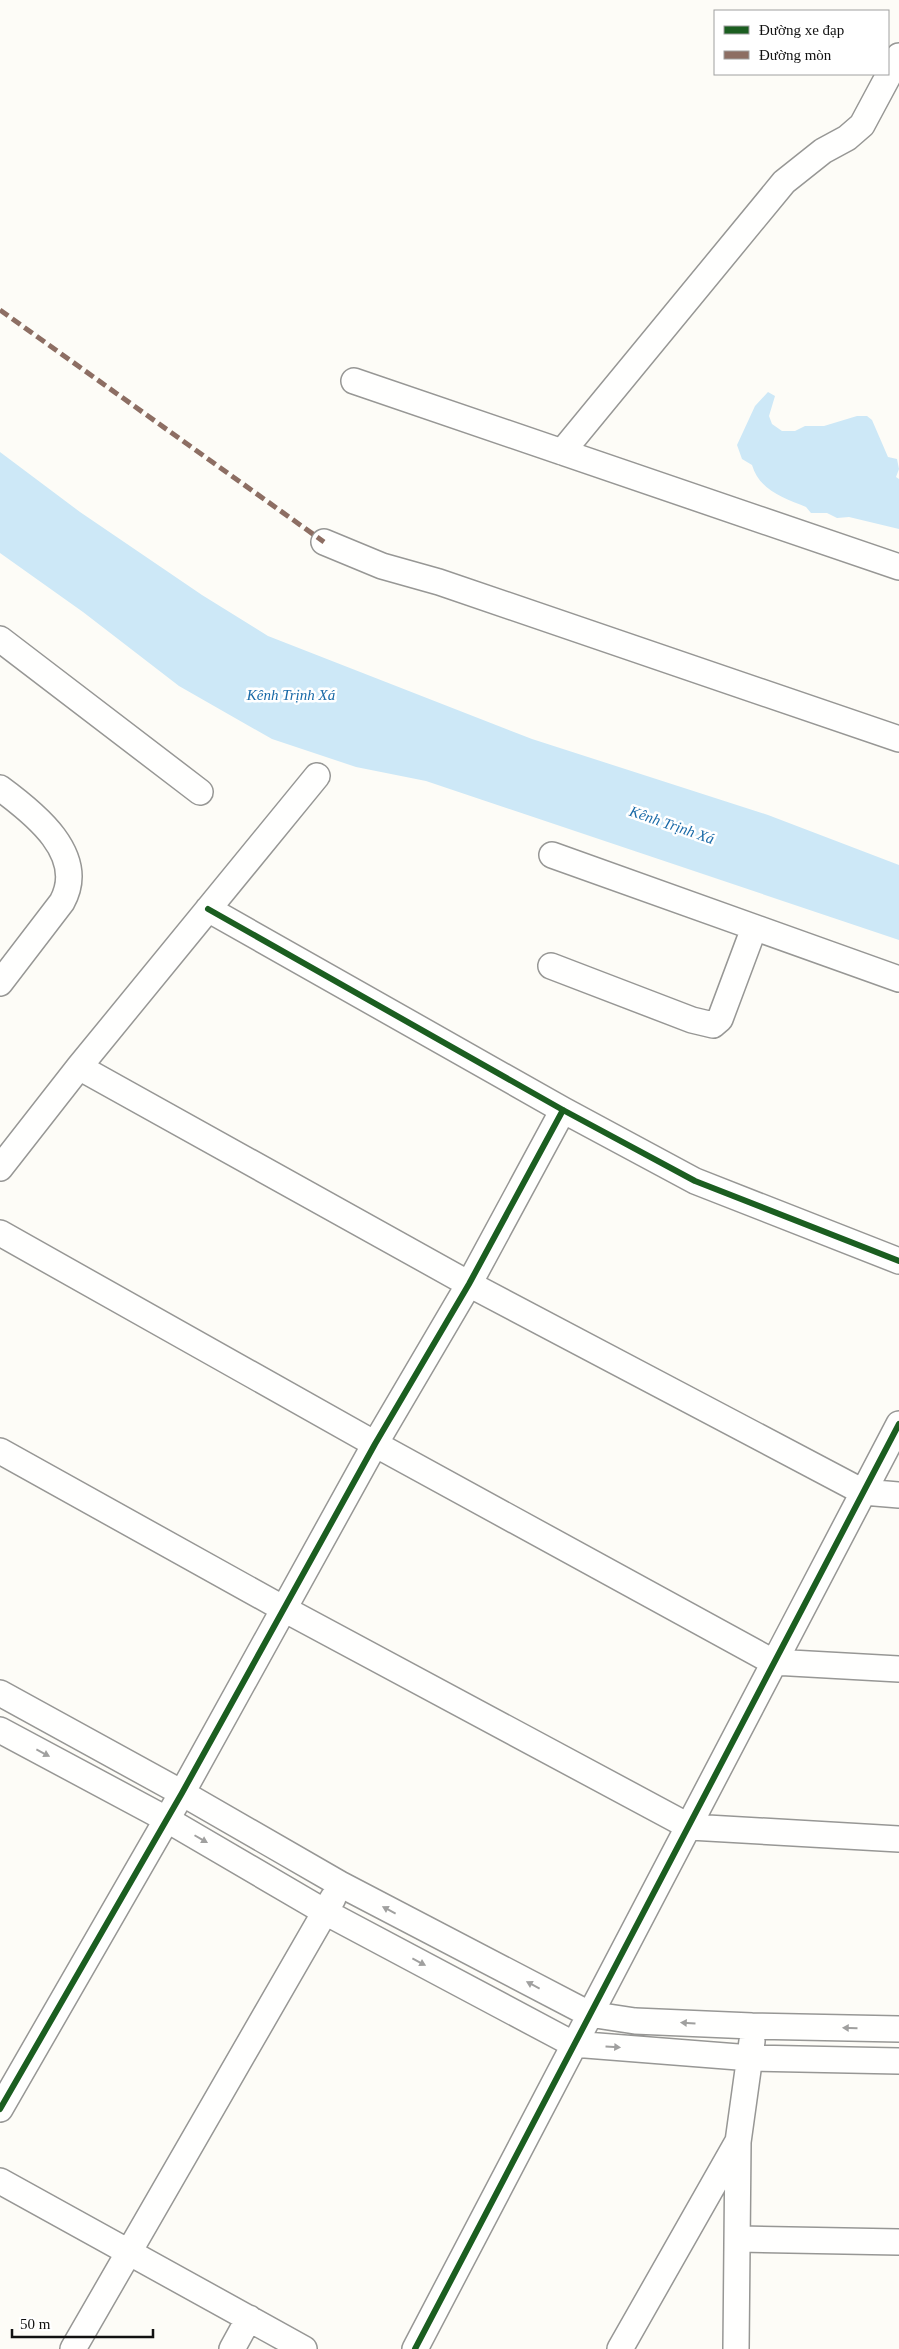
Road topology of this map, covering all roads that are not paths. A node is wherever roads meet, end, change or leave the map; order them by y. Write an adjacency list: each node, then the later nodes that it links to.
1 (899, 56): 3 (street)
2 (889, 75): 5 (street)
3 (889, 75)
4 (354, 380): 5 (street)
5 (562, 452): 7 (street)
6 (324, 542): 9 (street)
7 (899, 567)
8 (0, 639): 12 (street)
9 (899, 739)
10 (316, 776): 14 (street)
11 (0, 788): 18 (street)
12 (200, 792)
13 (552, 855): 15 (street)
14 (208, 909): 19 (street); 20 (street)
15 (754, 928): 16 (street); 17 (street)
16 (551, 966)
17 (899, 980)
18 (0, 983)
19 (79, 1067): 21 (street); 24 (street)
20 (564, 1110): 23 (street); 24 (street)
21 (0, 1168)
22 (0, 1234): 26 (street)
23 (899, 1261)
24 (469, 1284): 26 (street); 28 (street)
25 (899, 1424): 28 (street)
26 (375, 1444): 30 (street); 31 (street)
27 (0, 1451): 30 (street)
28 (863, 1492): 29 (street); 31 (street)
29 (899, 1494)
30 (284, 1609): 35 (street); 37 (street)
31 (773, 1662): 32 (street); 37 (street)
32 (899, 1669)
33 (9, 1698): 34 (street); 35 (street)
34 (1, 1732): 36 (street, one-way to 36)
35 (182, 1793): 36 (street); 39 (street)
36 (166, 1819): 40 (street, one-way to 40); 47 (street)
37 (690, 1828): 38 (street); 41 (street)
38 (899, 1839)
39 (340, 1884): 40 (street); 41 (street, one-way to 39)
40 (325, 1912): 44 (street, one-way to 44); 52 (street)
41 (589, 2014): 42 (street, one-way to 41); 44 (street)
42 (752, 2026): 43 (street, one-way to 42); 45 (street)
43 (899, 2029)
44 (573, 2044): 45 (street, one-way to 45); 57 (street)
45 (751, 2058): 46 (street); 48 (street)
46 (899, 2061)
47 (0, 2109)
48 (738, 2142): 50 (street); 58 (street)
49 (0, 2181): 52 (street)
50 (739, 2239): 51 (street); 59 (street)
51 (899, 2242)
52 (130, 2252): 53 (street); 54 (street)
53 (249, 2318): 55 (street); 56 (street)
54 (74, 2349)
55 (232, 2349)
56 (304, 2349)
57 (415, 2349)
58 (620, 2349)
59 (736, 2349)

